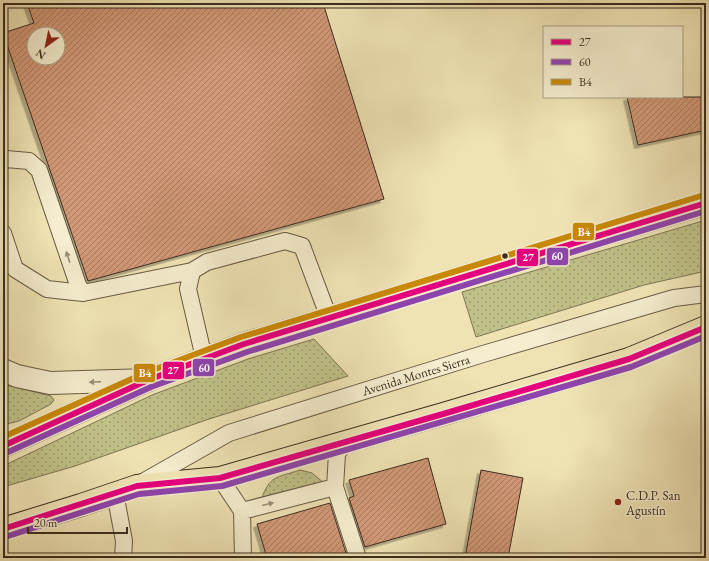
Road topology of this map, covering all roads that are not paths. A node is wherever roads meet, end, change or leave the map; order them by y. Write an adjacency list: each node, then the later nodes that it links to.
1 (3, 161): 5 (lane, one-way to 1)
2 (706, 203): 7 (main road)
3 (3, 233): 5 (lane)
4 (192, 271): 5 (lane); 7 (lane); 9 (lane)
5 (83, 293)
6 (706, 294): 15 (lane, Avenida Montes Sierra)
7 (329, 318): 9 (main road)
8 (706, 327): 12 (main road, Avenida Montes Sierra)
9 (204, 358): 11 (main road)
10 (3, 370): 11 (street, one-way to 10)
11 (148, 380): 13 (main road)
12 (345, 442): 14 (main road, Avenida Montes Sierra); 16 (lane)
13 (3, 446)
14 (220, 478): 15 (main road, Avenida Montes Sierra); 18 (lane)
15 (137, 486): 17 (main road, Avenida Montes Sierra)
16 (335, 487): 18 (lane, one-way to 16); 22 (lane)
17 (115, 493): 19 (main road, Avenida Montes Sierra); 20 (lane)
18 (242, 511): 21 (lane)
19 (3, 529)
20 (124, 558)
21 (243, 558)
22 (358, 558)

